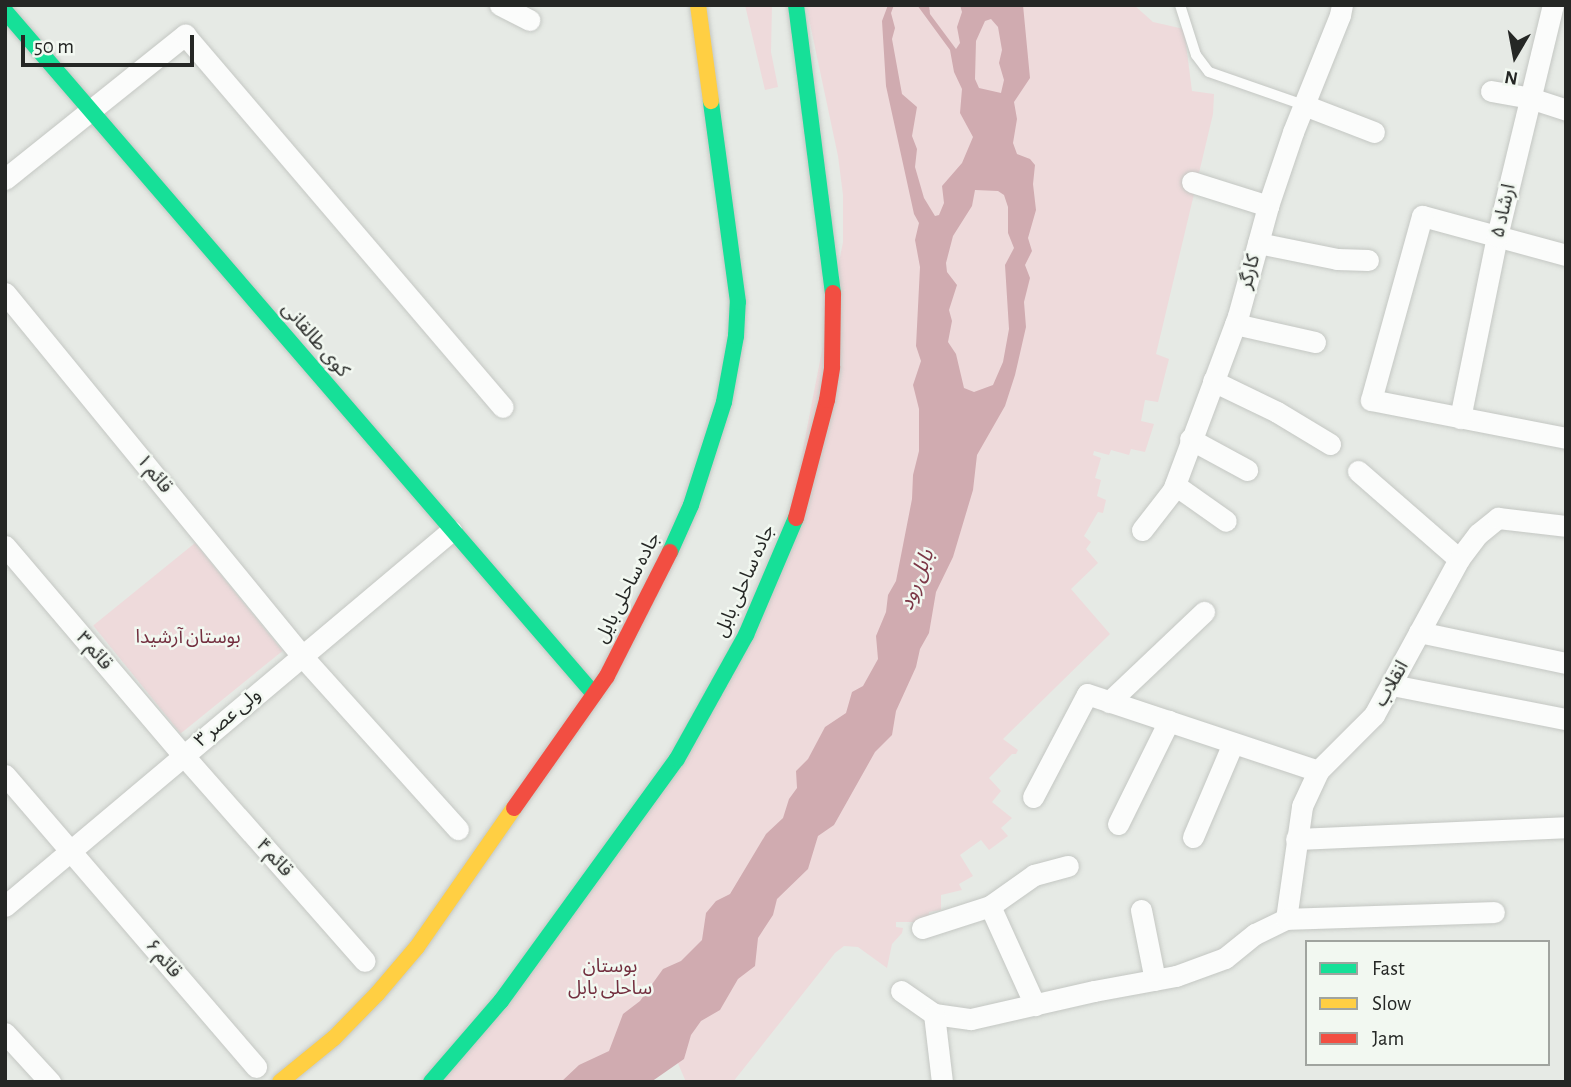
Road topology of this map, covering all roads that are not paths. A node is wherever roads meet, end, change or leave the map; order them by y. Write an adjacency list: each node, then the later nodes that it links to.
1 (500, 5): 8 (street)
2 (698, 5): 45 (main road, جاده ساحلی بایل)
3 (796, 5): 76 (main road, جاده ساحلی بابل)
4 (1180, 5): 11 (lane)
5 (1342, 5): 11 (street, کارگر)
6 (1553, 5): 10 (street, ارشاد ۵)
7 (5, 11): 12 (main road, کوی طالقانی)
8 (529, 20)
9 (1490, 91): 10 (street)
10 (1531, 98): 13 (street); 18 (street, ارشاد ۵)
11 (1304, 106): 14 (street); 17 (street, کارگر)
12 (90, 110): 15 (street); 26 (street); 37 (main road, کوی طالقانی)
13 (1566, 110)
14 (1374, 132)
15 (5, 179)
16 (1192, 182): 17 (street)
17 (1268, 206): 19 (street, کارگر)
18 (1497, 236): 20 (street); 27 (street, ارشاد ۵); 27 (street)
19 (1258, 243): 21 (street); 23 (street, کارگر)
20 (1566, 255)
21 (1368, 260)
22 (5, 293): 42 (street, قائم ۱)
23 (1235, 324): 24 (street); 25 (street, کارگر)
24 (1315, 342)
25 (1213, 381): 29 (street, کارگر); 30 (street)
26 (503, 407)
27 (1460, 418): 28 (street)
28 (1566, 438)
29 (1190, 439): 31 (street); 33 (street, کارگر)
30 (1330, 444)
31 (1247, 470)
32 (1358, 471): 39 (street)
33 (1175, 485): 34 (street); 36 (street, کارگر)
34 (1226, 521)
35 (1566, 526): 39 (street, انقلاب)
36 (1142, 530)
37 (451, 531): 42 (street, ولی عصر ۳); 45 (main road, کوی طالقانی)
38 (5, 546): 50 (street, قائم ۳)
39 (1459, 559): 41 (street, انقلاب)
40 (1204, 612): 46 (street)
41 (1419, 632): 43 (street); 44 (street, انقلاب)
42 (302, 656): 50 (street, ولی عصر ۳); 56 (street, قائم ۱)
43 (1566, 663)
44 (1392, 685): 47 (street); 51 (street, انقلاب)
45 (594, 694): 75 (main road, جاده ساحلی بایل)
46 (1110, 702): 48 (street); 53 (street)
47 (1566, 719)
48 (1169, 721): 49 (street); 54 (street)
49 (1233, 743): 51 (street); 57 (street)
50 (184, 755): 59 (street, ولی عصر ۳); 67 (street, قائم ۴)
51 (1318, 771): 58 (street, انقلاب)
52 (5, 775): 59 (street, قائم ۶)
53 (1033, 797)
54 (1118, 824)
55 (1566, 827): 58 (street)
56 (458, 829)
57 (1193, 837)
58 (1296, 839): 65 (street, انقلاب)
59 (70, 851): 61 (street, ولی عصر ۳); 73 (street, قائم ۶)
60 (1068, 866): 62 (street)
61 (5, 906)
62 (990, 906): 66 (street); 70 (street)
63 (1141, 910): 68 (street)
64 (1494, 912): 65 (street)
65 (1286, 919): 68 (street)
66 (922, 928)
67 (365, 961)
68 (1155, 979): 70 (street)
69 (901, 991): 71 (street)
70 (1035, 1005): 71 (street)
71 (934, 1013): 77 (street)
72 (5, 1033): 74 (street)
73 (256, 1067)
74 (50, 1082)
75 (280, 1082)
76 (431, 1082)
77 (942, 1082)

